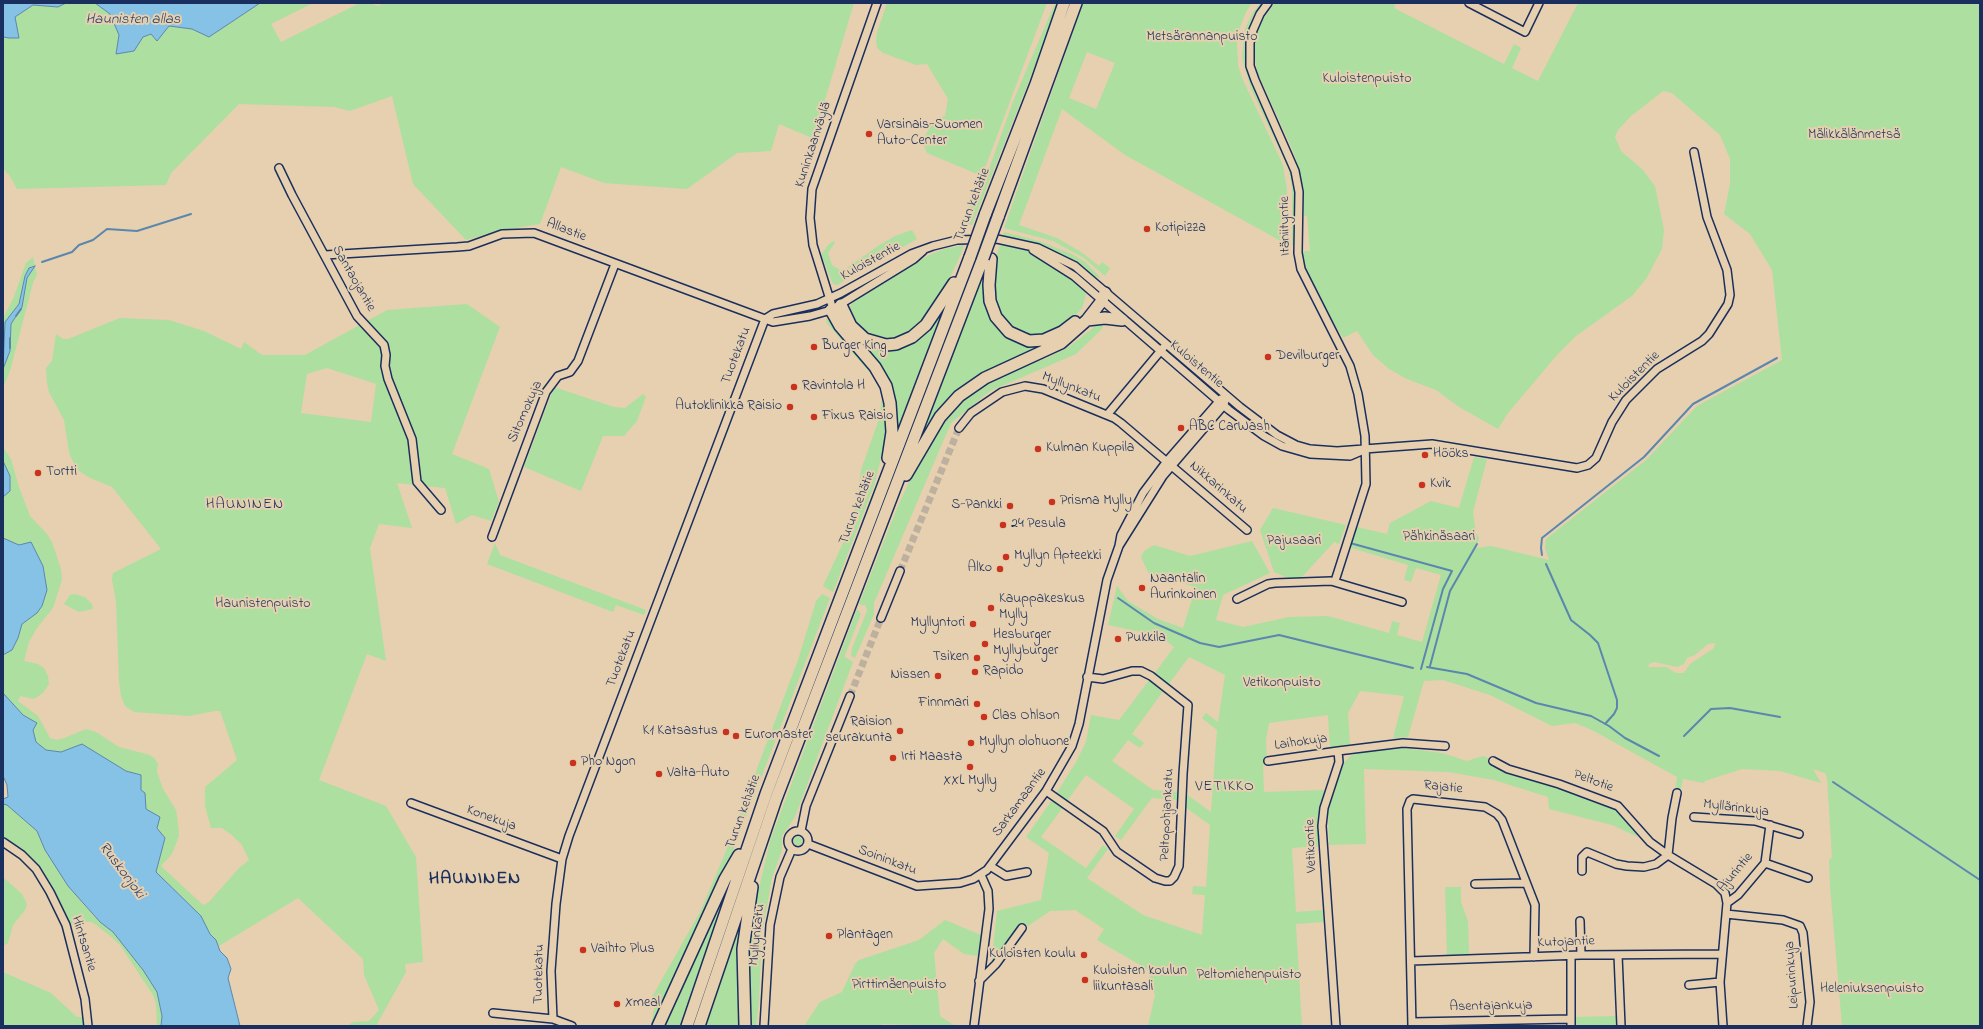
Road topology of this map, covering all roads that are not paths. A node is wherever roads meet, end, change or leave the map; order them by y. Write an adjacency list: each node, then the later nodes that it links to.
1 (877, 3): 15 (street, Kuninkaanväylä)
2 (1064, 3): 11 (highway, Turun kehätie, bridge)
3 (1076, 3): 12 (highway, Turun kehätie, bridge)
4 (1268, 3): 26 (street, Itäniityntie)
5 (1469, 3): 6 (street)
6 (1539, 3)
7 (1694, 152): 26 (street, Kuloistentie)
8 (279, 168): 10 (street, Santaojantie)
9 (924, 250): 14 (street, Kuloistentie); 15 (street, Kuloistentie); 16 (street, Kuloistentie)
10 (325, 255): 13 (street, Allastie); 30 (street, Santaojantie)
11 (970, 257): 16 (highway); 28 (highway, Turun kehätie)
12 (987, 259): 14 (highway); 29 (highway, Turun kehätie)
13 (615, 264): 17 (street, Allastie); 32 (street, Sitomokuja)
14 (1101, 297): 18 (highway); 19 (street, Kuloistentie); 20 (street, Kuloistentie)
15 (831, 298): 16 (street, Kuninkaanväylä); 17 (street)
16 (836, 307): 17 (street, Allastie); 28 (highway)
17 (765, 319): 57 (street, Tuotekatu)
18 (1086, 320): 19 (highway); 29 (highway)
19 (1122, 320): 21 (street, Kuloistentie)
20 (1166, 345): 21 (street); 22 (street, Kuloistentie)
21 (1160, 352): 23 (street, Kuloistentie); 24 (street)
22 (1226, 396): 23 (street, Sarkamaantie); 26 (street, Kuloistentie)
23 (1221, 403): 26 (street, Kuloistentie); 27 (street, Sarkamaantie)
24 (1107, 415): 25 (street, Myllynkatu); 27 (street, Myllynkatu)
25 (958, 428)
26 (1366, 449): 34 (street, Itäniityntie)
27 (1169, 463): 31 (street, Nikkarinkatu); 38 (street, Sarkamaantie)
28 (882, 486): 50 (highway, Turun kehätie)
29 (887, 508): 56 (highway, Turun kehätie)
30 (441, 510)
31 (1247, 530)
32 (492, 537)
33 (900, 571): 37 (street)
34 (1335, 581): 35 (street); 36 (street)
35 (1237, 598)
36 (1402, 602)
37 (881, 618)
38 (1087, 677): 44 (street, Sarkamaantie); 44 (street, Peltopohjankatu)
39 (850, 696): 49 (street)
40 (1445, 746): 41 (street)
41 (1338, 751): 42 (street, Laihokuja); 91 (street, Vetikontie)
42 (1268, 761)
43 (1492, 761): 55 (street, Peltotie)
44 (1046, 791): 59 (street, Sarkamaantie)
45 (1677, 793): 55 (street)
46 (411, 803): 57 (street, Konekuja)
47 (1694, 817): 48 (street, Myllärinkuja)
48 (1770, 825): 51 (street, Myllärinkuja); 58 (street, Ajurintie)
49 (801, 831): 53 (street); 54 (street)
50 (752, 832): 85 (highway); 86 (highway, Turun kehätie)
51 (1799, 834)
52 (3, 842): 83 (street, Hintsantie)
53 (808, 844): 54 (street); 62 (street, Soininkatu)
54 (792, 849): 89 (street, Myllynkatu)
55 (1668, 854): 60 (street); 66 (street, Peltotie)
56 (756, 856): 87 (highway, Turun kehätie); 88 (highway)
57 (562, 860): 80 (street, Tuotekatu)
58 (1765, 863): 63 (street); 66 (street, Ajurintie)
59 (990, 866): 61 (street); 62 (street, Sarkamaantie)
60 (1582, 871)
61 (1027, 872)
62 (981, 875): 76 (street)
63 (1808, 878)
64 (1525, 883): 65 (street); 74 (street, Rajatie); 75 (street, Rajatie)
65 (1475, 884)
66 (1727, 903): 67 (street, Ajurintie)
67 (1726, 914): 70 (street); 94 (street, Leipurinkuja)
68 (1580, 921): 73 (street)
69 (1022, 928): 76 (street)
70 (1721, 954): 71 (street, Kutojantie); 77 (street)
71 (1618, 955): 73 (street, Kutojantie); 92 (street)
72 (1571, 956): 73 (street, Kutojantie); 74 (street, Kutojantie); 81 (street)
73 (1581, 956)
74 (1534, 957): 75 (street, Kutojantie)
75 (1411, 961): 82 (street, Rajatie)
76 (979, 981): 90 (street)
77 (1720, 982): 78 (street); 93 (street)
78 (1689, 985)
79 (493, 1013): 80 (street)
80 (553, 1019): 84 (street)
81 (1571, 1022): 82 (street, Asentajankuja)
82 (1412, 1024)
83 (88, 1026)
84 (572, 1026)
85 (658, 1026)
86 (687, 1026)
87 (700, 1026)
88 (745, 1026)
89 (764, 1026)
90 (974, 1026)
91 (1336, 1026)
92 (1621, 1026)
93 (1723, 1026)
94 (1807, 1026)

